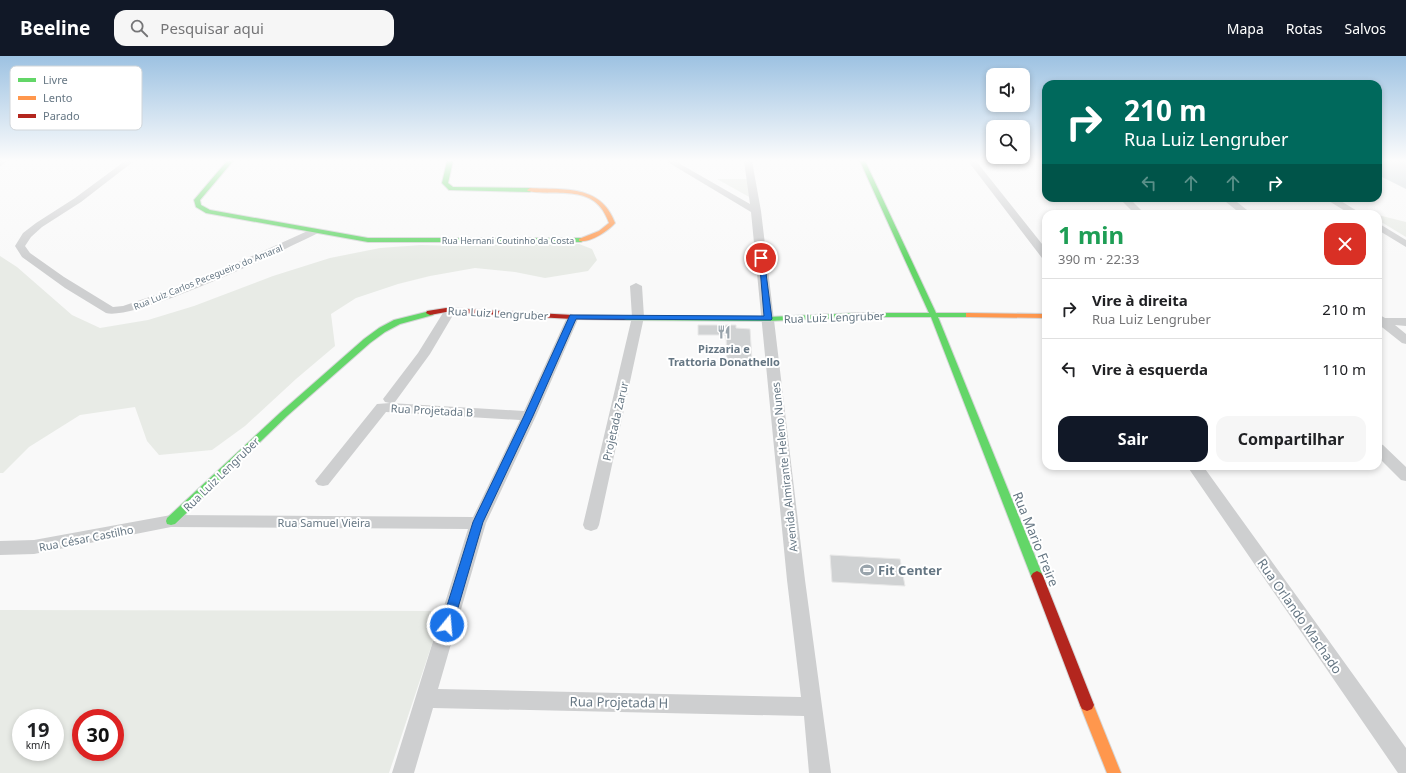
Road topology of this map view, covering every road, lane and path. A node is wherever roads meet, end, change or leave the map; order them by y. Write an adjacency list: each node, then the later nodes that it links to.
1 (85, 194): 16 (street, Rua Luiz Carlos Pecegueiro do Amaral)
2 (200, 194): 16 (street, Rua Hernani Coutinho da Costa)
3 (587, 194): 16 (street, Rua Hernani Coutinho da Costa)
4 (728, 194): 14 (street)
5 (753, 194): 14 (street, Avenida Almirante Heleno Nunes)
6 (878, 194): 21 (street, Rua Mario Freire)
7 (999, 194): 18 (street)
8 (1128, 202): 11 (street)
9 (1231, 202): 12 (street)
10 (1336, 202): 13 (street)
11 (1136, 210)
12 (1242, 210)
13 (1350, 210)
14 (756, 211): 25 (street, Avenida Almirante Heleno Nunes)
15 (1382, 229): 17 (street)
16 (315, 231)
17 (1406, 244)
18 (1042, 251)
19 (636, 286): 24 (street, Projetada Zarur)
20 (450, 310): 23 (street, Rua Luiz Lengruber); 30 (street); 36 (street, Rua Luiz Lengruber)
21 (933, 314): 22 (street, Rua Luiz Lengruber); 25 (street, Rua Luiz Lengruber); 45 (street, Rua Mario Freire)
22 (1042, 316)
23 (573, 317): 24 (street, Rua Luiz Lengruber); 31 (street)
24 (638, 317): 25 (street, Rua Luiz Lengruber); 38 (street, Projetada Zarur)
25 (768, 319): 41 (street, Avenida Almirante Heleno Nunes)
26 (1382, 320): 28 (street)
27 (1382, 322): 29 (street)
28 (1406, 322)
29 (1406, 340)
30 (390, 399)
31 (529, 416): 35 (street, Rua Projetada B); 37 (street)
32 (1382, 452): 34 (street)
33 (1197, 470): 42 (street, Rua Orlando Machado)
34 (1406, 476)
35 (323, 481)
36 (171, 522): 37 (street, Rua Samuel Vieira); 39 (street, Rua César Castilho)
37 (478, 522): 40 (street)
38 (591, 525)
39 (0, 548)
40 (425, 698): 41 (street, Rua Projetada H); 43 (street)
41 (813, 707): 44 (street, Avenida Almirante Heleno Nunes)
42 (1406, 766)
43 (403, 773)
44 (820, 773)
45 (1114, 773)

